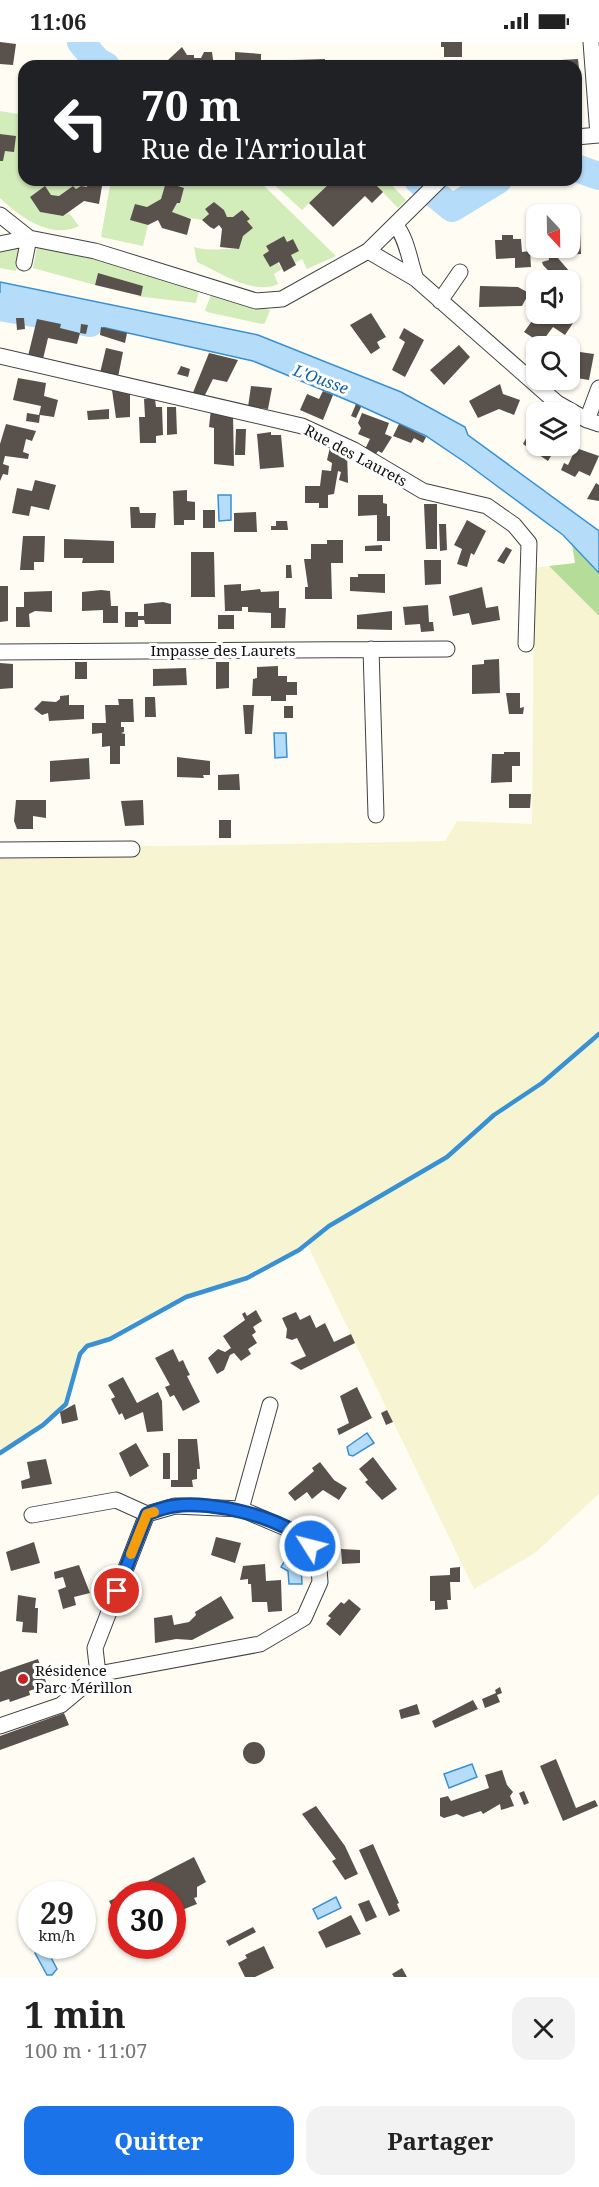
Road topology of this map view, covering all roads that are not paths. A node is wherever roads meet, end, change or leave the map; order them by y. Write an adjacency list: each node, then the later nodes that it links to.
1 (591, 42): 2 (street)
2 (598, 135): 3 (street)
3 (582, 136)
4 (434, 186): 6 (street)
5 (0, 215): 7 (street)
6 (396, 226): 9 (street); 12 (street)
7 (29, 238): 8 (street); 9 (street); 10 (street)
8 (0, 244)
9 (368, 251): 12 (street)
10 (24, 263)
11 (460, 272): 13 (street)
12 (416, 279): 13 (street)
13 (440, 301): 16 (street)
14 (0, 356): 17 (street, Rue des Laurets)
15 (599, 388): 16 (street)
16 (593, 422)
17 (526, 644)
18 (371, 649): 19 (street, Impasse des Laurets); 20 (street, Impasse des Laurets); 21 (street)
19 (447, 649)
20 (0, 652)
21 (376, 815)
22 (132, 849): 23 (street)
23 (0, 850)
24 (270, 1406): 25 (street)
25 (241, 1509): 26 (street); 28 (street)
26 (147, 1514): 27 (street); 28 (street)
27 (32, 1515)
28 (98, 1674): 29 (street)
29 (0, 1726)

